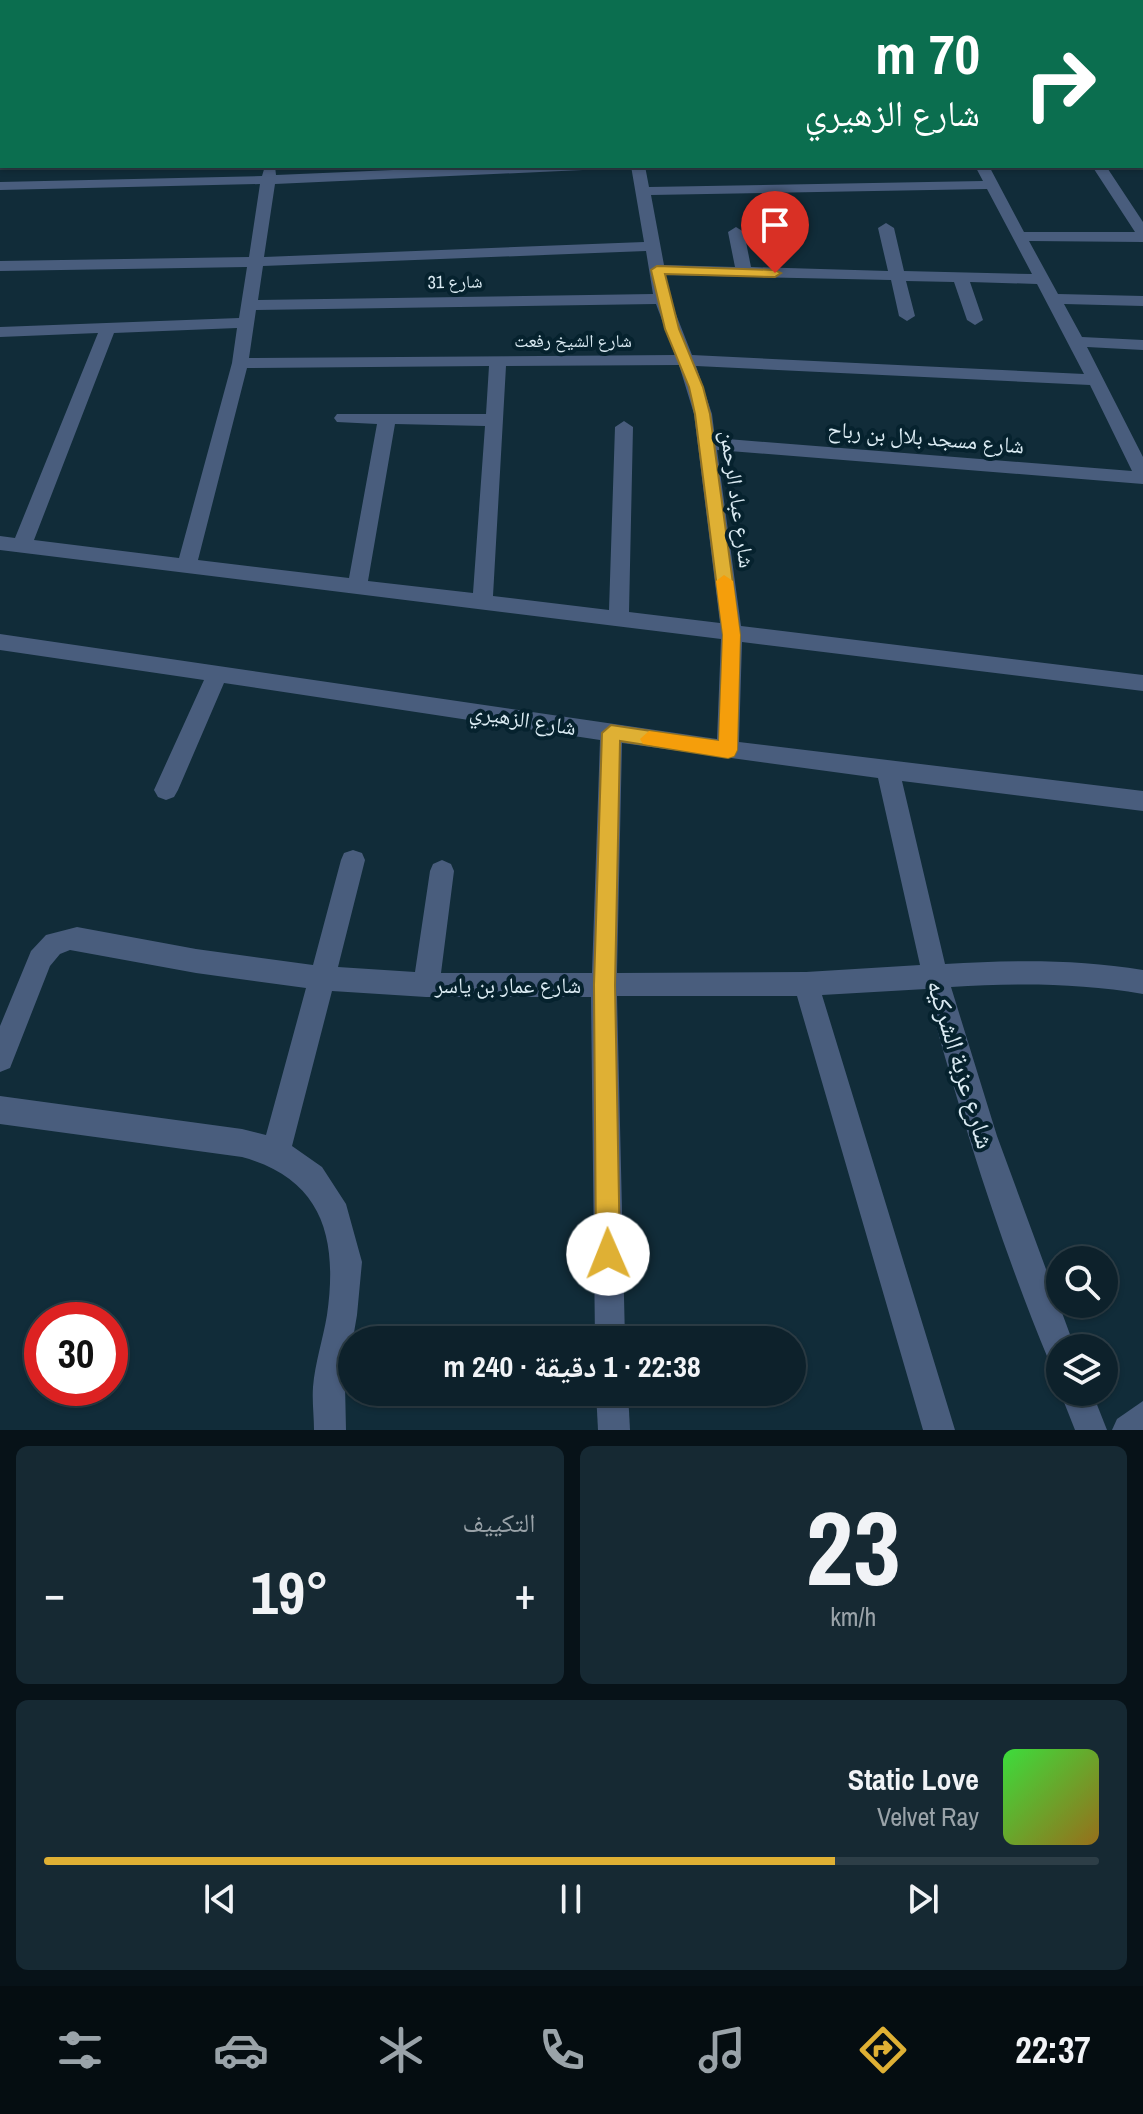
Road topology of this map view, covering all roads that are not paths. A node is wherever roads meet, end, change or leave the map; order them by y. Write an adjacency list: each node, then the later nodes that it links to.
1 (493, 168): 5 (street)
2 (638, 168): 8 (street, شارع عباد الرحمن)
3 (983, 168): 6 (street)
4 (1100, 168): 11 (street)
5 (269, 173): 7 (street); 14 (street)
6 (992, 185): 8 (street); 12 (street)
7 (0, 186)
8 (643, 191): 13 (street, شارع عباد الرحمن)
9 (886, 228): 18 (street)
10 (736, 232): 17 (street)
11 (1143, 235): 12 (street)
12 (1019, 236): 20 (street)
13 (653, 246): 14 (street); 16 (street, شارع عباد الرحمن)
14 (255, 262): 15 (street); 24 (street)
15 (0, 266)
16 (657, 270): 17 (street); 21 (street, شارع عباد الرحمن)
17 (744, 273): 18 (street)
18 (898, 276): 19 (street); 25 (street)
19 (961, 278): 20 (street); 26 (street)
20 (1043, 279): 22 (street)
21 (662, 299): 24 (street, شارع 31); 31 (street, شارع عباد الرحمن)
22 (1054, 299): 23 (street); 29 (street)
23 (1143, 301)
24 (247, 314): 27 (street, شارع 31); 33 (street)
25 (907, 316)
26 (975, 320)
27 (108, 328): 28 (street, شارع 31); 44 (street)
28 (0, 332)
29 (1076, 342): 30 (street); 34 (street)
30 (1143, 345)
31 (686, 360): 32 (street, شارع الشيخ رفعت); 34 (street, شارع الشيخ رفعت); 41 (street, شارع عباد الرحمن)
32 (498, 361): 33 (street, شارع الشيخ رفعت); 37 (street)
33 (240, 363): 45 (street)
34 (1096, 380): 39 (street)
35 (343, 418): 36 (street)
36 (387, 418): 37 (street); 46 (street)
37 (494, 420): 47 (street)
38 (624, 427): 48 (street)
39 (1121, 430): 40 (street); 42 (street)
40 (1143, 431)
41 (706, 443): 42 (street, شارع مسجد بلال بن رباح); 49 (street, شارع عباد الرحمن)
42 (1143, 476)
43 (0, 543): 44 (street)
44 (22, 546): 45 (street)
45 (187, 566): 46 (street)
46 (357, 588): 47 (street)
47 (482, 603): 48 (street)
48 (619, 621): 49 (street)
49 (732, 635): 52 (street); 54 (street, شارع عباد الرحمن)
50 (0, 642): 51 (street, شارع الزهيري)
51 (218, 673): 53 (street, شارع الزهيري); 56 (street)
52 (1143, 683)
53 (611, 733): 54 (street, شارع الزهيري); 65 (street)
54 (728, 750): 55 (street, شارع الزهيري)
55 (888, 770): 57 (street, شارع الزهيري); 60 (street, شارع عزبة الشركيه)
56 (166, 790)
57 (1143, 801)
58 (353, 860): 61 (street)
59 (442, 871): 64 (street)
60 (933, 974): 62 (street, شارع عمار بن ياسر); 63 (street, شارع عمار بن ياسر); 70 (street, شارع عزبة الشركيه)
61 (321, 978): 64 (street, شارع عمار بن ياسر); 66 (street, شارع عمار بن ياسر); 68 (street)
62 (1143, 982)
63 (806, 984): 65 (street, شارع عمار بن ياسر); 76 (street)
64 (426, 985): 65 (street, شارع عمار بن ياسر)
65 (604, 985): 69 (street)
66 (0, 1059)
67 (0, 1110): 68 (street)
68 (276, 1152): 74 (street)
69 (610, 1326)
70 (1054, 1334)
71 (613, 1406): 75 (street)
72 (1082, 1406): 77 (street)
73 (1143, 1417): 78 (street)
74 (330, 1430)
75 (614, 1430)
76 (939, 1430)
77 (1091, 1430)
78 (1128, 1430)

